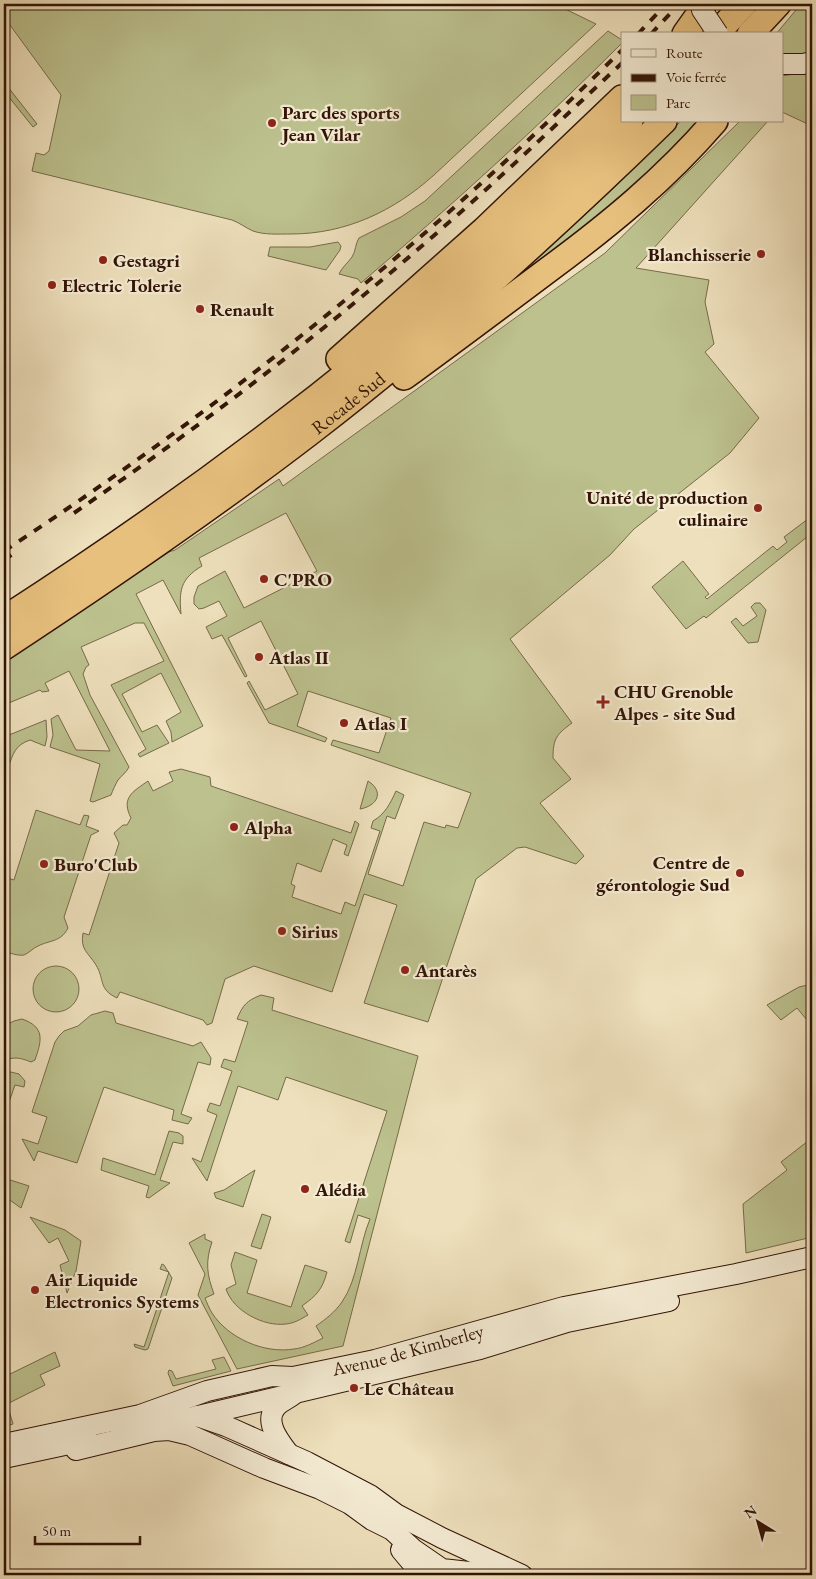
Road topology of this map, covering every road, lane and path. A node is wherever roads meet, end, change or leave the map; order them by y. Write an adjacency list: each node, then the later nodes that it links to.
1 (744, 4): 6 (highway)
2 (778, 4): 7 (highway)
3 (701, 7): 4 (highway); 5 (main road, bridge)
4 (686, 32)
5 (716, 32)
6 (719, 32)
7 (752, 32)
8 (812, 62): 9 (main road)
9 (784, 64)
10 (621, 99): 15 (highway)
11 (629, 122): 15 (highway, Rocade Sud)
12 (663, 122): 14 (highway, Rocade Sud)
13 (714, 122): 14 (highway)
14 (313, 430): 17 (highway, Rocade Sud)
15 (82, 568): 16 (highway, Rocade Sud)
16 (4, 619)
17 (4, 647)
18 (812, 1257): 20 (main road, Avenue de Kimberley)
19 (812, 1270): 20 (main road, Avenue de Kimberley)
20 (296, 1384): 21 (main road, Avenue de Kimberley); 22 (main road); 26 (main road)
21 (140, 1415): 22 (main road); 23 (main road, Avenue de Kimberley)
22 (198, 1416): 24 (main road); 25 (main road); 26 (main road)
23 (4, 1444)
24 (208, 1444): 25 (main road); 29 (main road)
25 (26, 1453): 27 (main road)
26 (288, 1454): 28 (main road)
27 (4, 1458)
28 (396, 1514): 30 (main road); 31 (main road)
29 (372, 1520): 31 (main road); 32 (main road)
30 (496, 1570): 31 (main road); 33 (main road)
31 (442, 1573)
32 (422, 1575)
33 (522, 1575)

